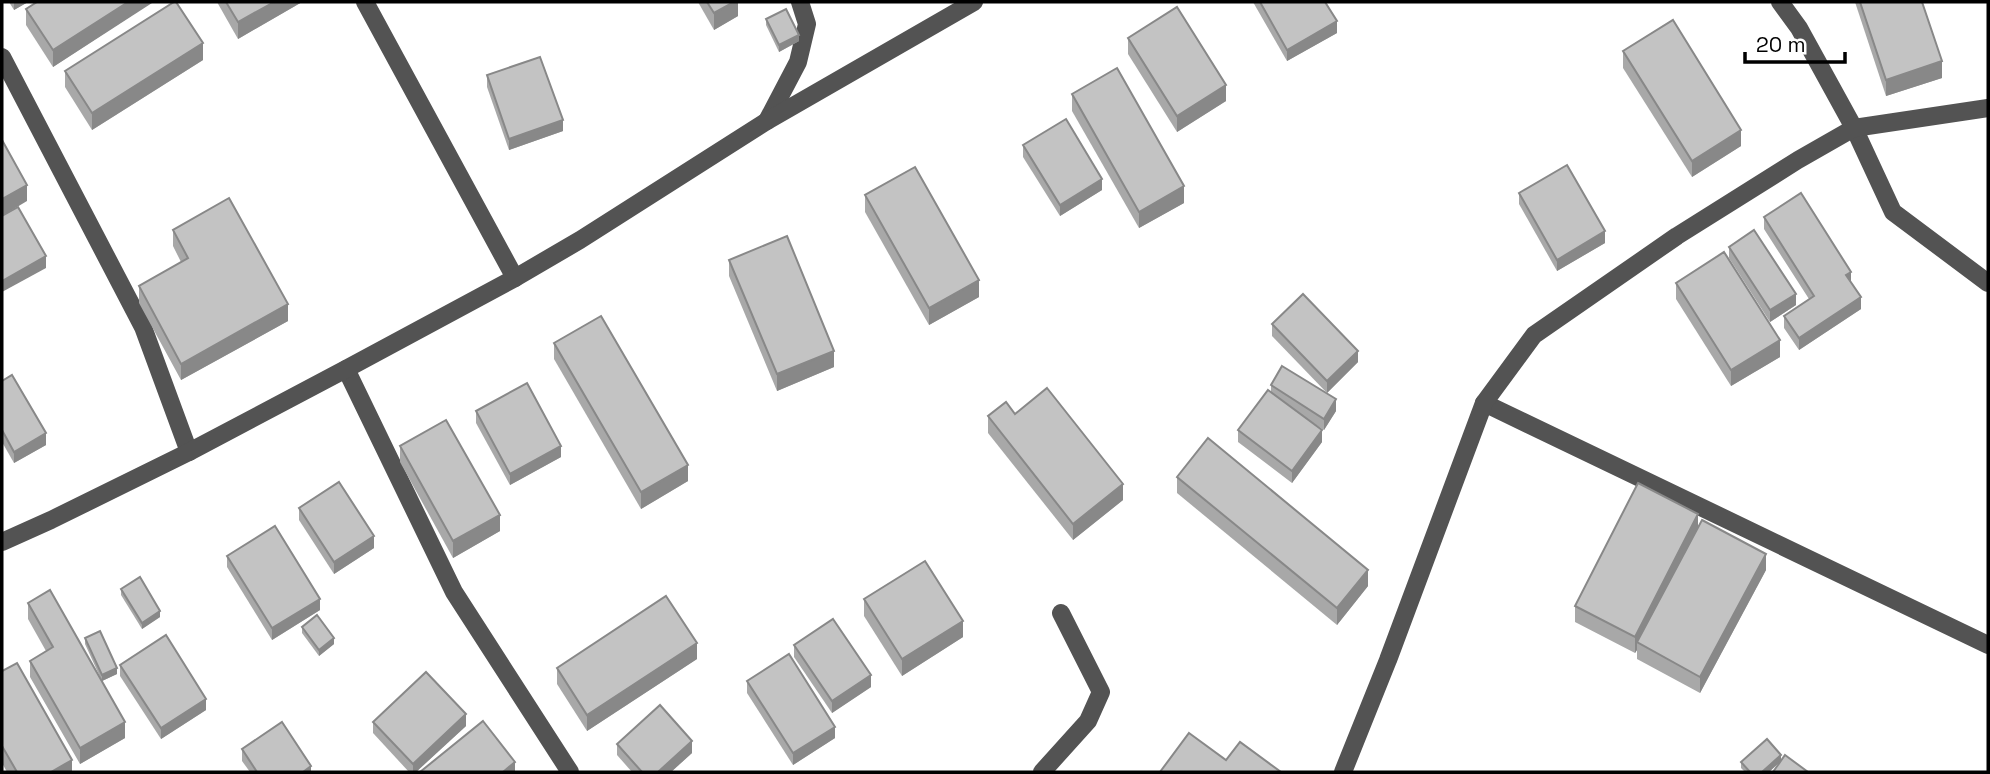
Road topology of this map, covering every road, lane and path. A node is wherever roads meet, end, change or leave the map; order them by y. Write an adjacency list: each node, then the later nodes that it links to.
1 (365, 2): 9 (street)
2 (800, 2): 7 (street)
3 (974, 2): 7 (street)
4 (1780, 2): 8 (street)
5 (2, 57): 13 (street)
6 (1988, 108): 8 (street)
7 (767, 121): 9 (street)
8 (1854, 128): 10 (street); 12 (street)
9 (515, 278): 11 (street)
10 (1988, 283)
11 (346, 369): 13 (street); 17 (street)
12 (1484, 403): 16 (street); 19 (street)
13 (189, 452): 14 (street)
14 (2, 541)
15 (1061, 613): 18 (street)
16 (1988, 645)
17 (570, 772)
18 (1042, 772)
19 (1343, 772)

